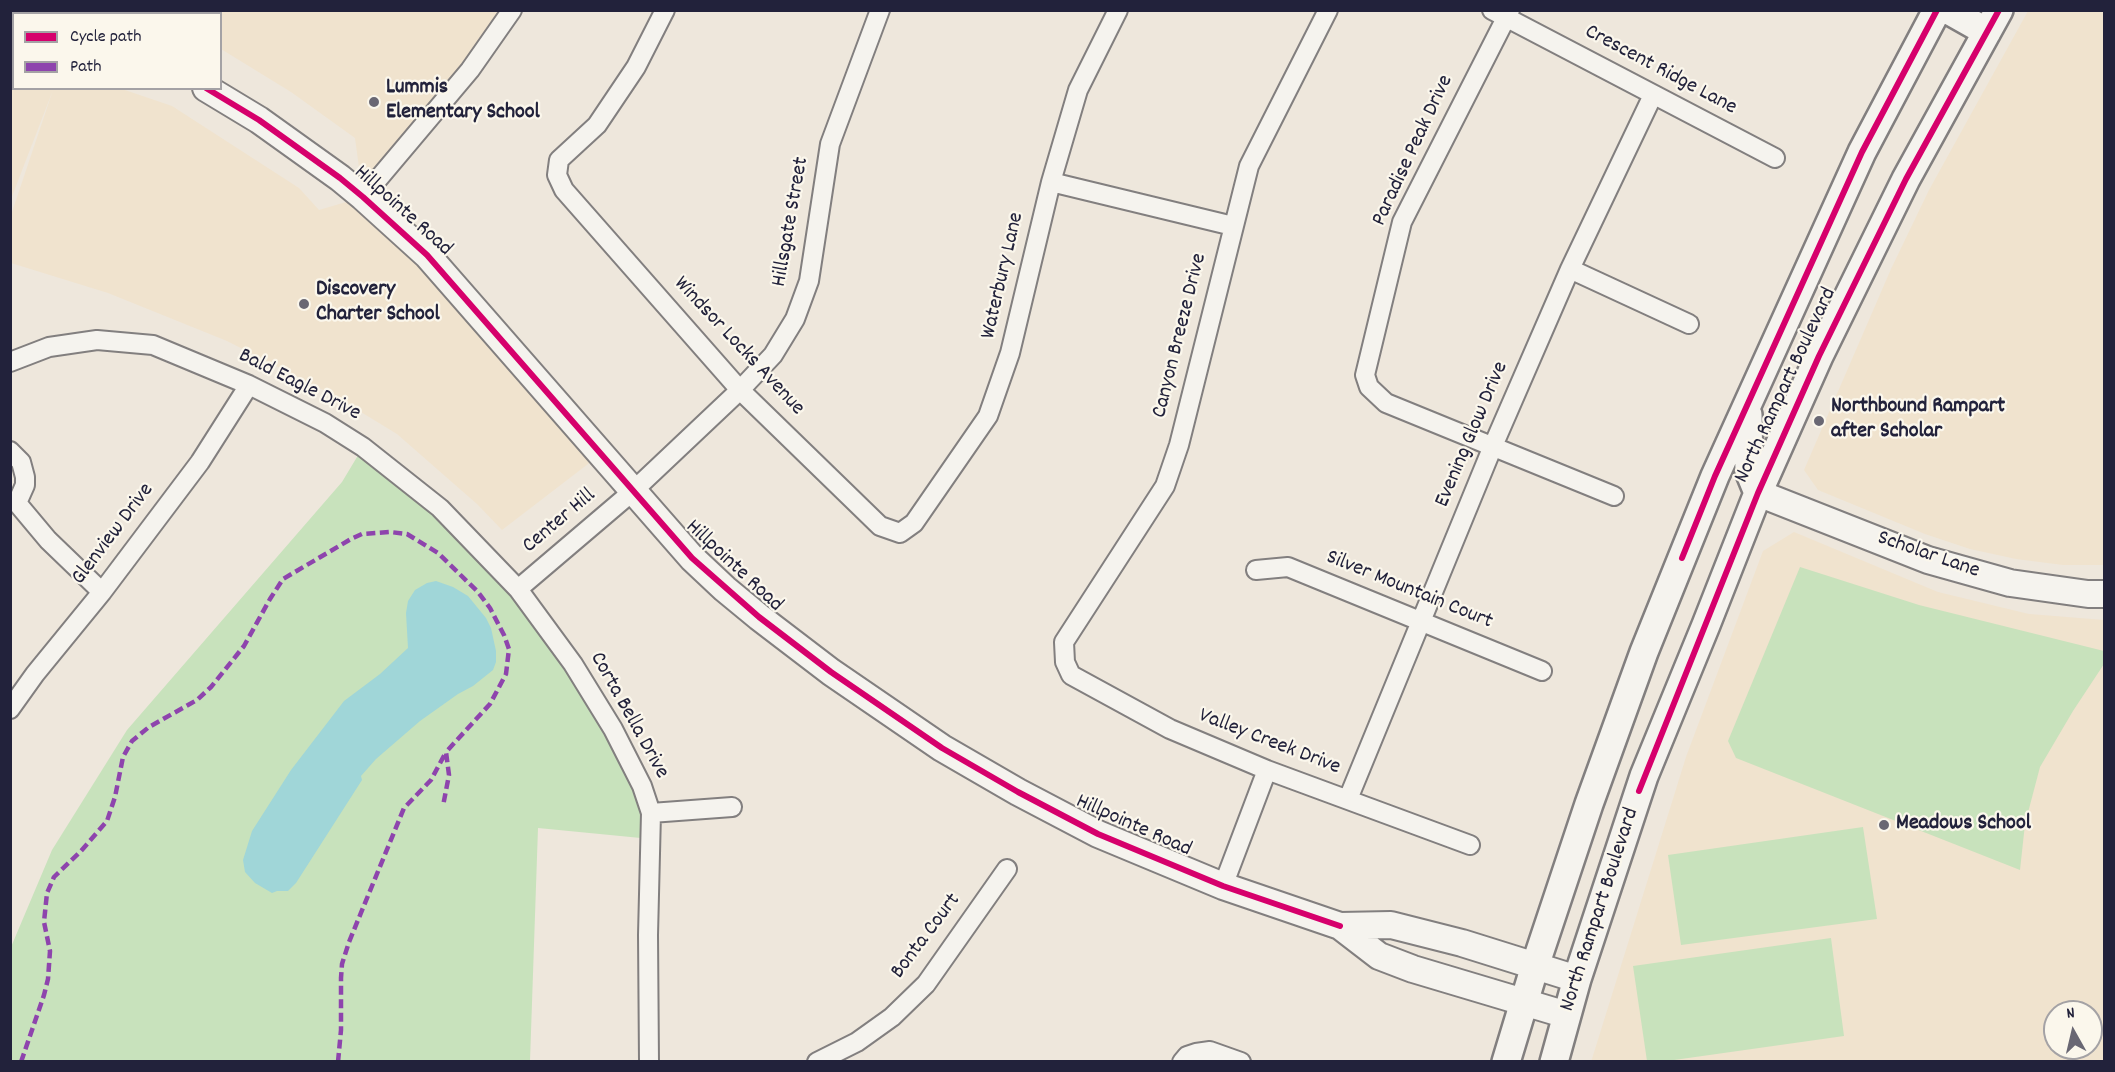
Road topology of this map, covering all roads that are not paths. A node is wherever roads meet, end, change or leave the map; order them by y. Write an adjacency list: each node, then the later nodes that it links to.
1 (512, 10): 14 (street)
2 (665, 10): 20 (street, Windsor Locks Avenue)
3 (880, 10): 20 (street, Hillsgate Street)
4 (1118, 10): 13 (street, Waterbury Lane)
5 (1328, 10): 15 (street, Canyon Breeze Drive)
6 (1937, 10): 21 (main road, North Rampart Boulevard)
7 (1948, 10): 9 (main road)
8 (1502, 13): 11 (street, Crescent Ridge Lane); 22 (street, Paradise Peak Drive)
9 (1993, 21): 25 (main road, North Rampart Boulevard)
10 (209, 90): 14 (street, Hillpointe Road)
11 (1653, 95): 12 (street, Crescent Ridge Lane); 16 (street, Evening Glow Drive)
12 (1775, 158)
13 (1051, 182): 15 (street); 28 (street, Waterbury Lane)
14 (363, 197): 24 (street, Hillpointe Road)
15 (1233, 226): 34 (street, Canyon Breeze Drive)
16 (1570, 269): 17 (street); 22 (street, Evening Glow Drive)
17 (1689, 324)
18 (10, 362): 19 (street, Bald Eagle Drive)
19 (249, 385): 30 (street, Bald Eagle Drive); 31 (street, Glenview Drive)
20 (740, 390): 24 (street, Hillsgate Street); 28 (street, Windsor Locks Avenue)
21 (1748, 405): 25 (main road); 45 (main road, North Rampart Boulevard)
22 (1493, 446): 26 (street); 33 (street, Evening Glow Drive)
23 (10, 451): 27 (street)
24 (632, 492): 30 (street, Center Hill); 43 (street, Hillpointe Road)
25 (1758, 493): 32 (street, Scholar Lane); 46 (main road, North Rampart Boulevard)
26 (1614, 496)
27 (14, 504): 31 (street)
28 (900, 533)
29 (1256, 570): 33 (street, Silver Mountain Court)
30 (518, 589): 40 (street, Corta Bella Drive)
31 (102, 592): 36 (street, Glenview Drive)
32 (2104, 594)
33 (1421, 622): 35 (street, Silver Mountain Court); 38 (street, Evening Glow Drive)
34 (1065, 662): 37 (street, Valley Creek Drive)
35 (1542, 672)
36 (10, 709)
37 (1267, 770): 38 (street, Valley Creek Drive); 43 (street)
38 (1348, 799): 41 (street, Valley Creek Drive)
39 (732, 807): 40 (street)
40 (651, 813): 50 (street, Corta Bella Drive)
41 (1470, 845)
42 (1006, 869): 51 (street, Bonta Court)
43 (1223, 886): 44 (street, Hillpointe Road)
44 (1340, 926): 45 (street, Hillpointe Road); 47 (street, Hillpointe Road)
45 (1534, 966): 46 (street, Hillpointe Road); 47 (main road, North Rampart Boulevard)
46 (1577, 979): 48 (main road, North Rampart Boulevard)
47 (1523, 1002): 48 (street, Hillpointe Road); 53 (main road, North Rampart Boulevard)
48 (1567, 1015): 54 (main road, North Rampart Boulevard)
49 (1189, 1057): 52 (street)
50 (649, 1062)
51 (817, 1062)
52 (1241, 1062)
53 (1506, 1062)
54 (1554, 1062)

